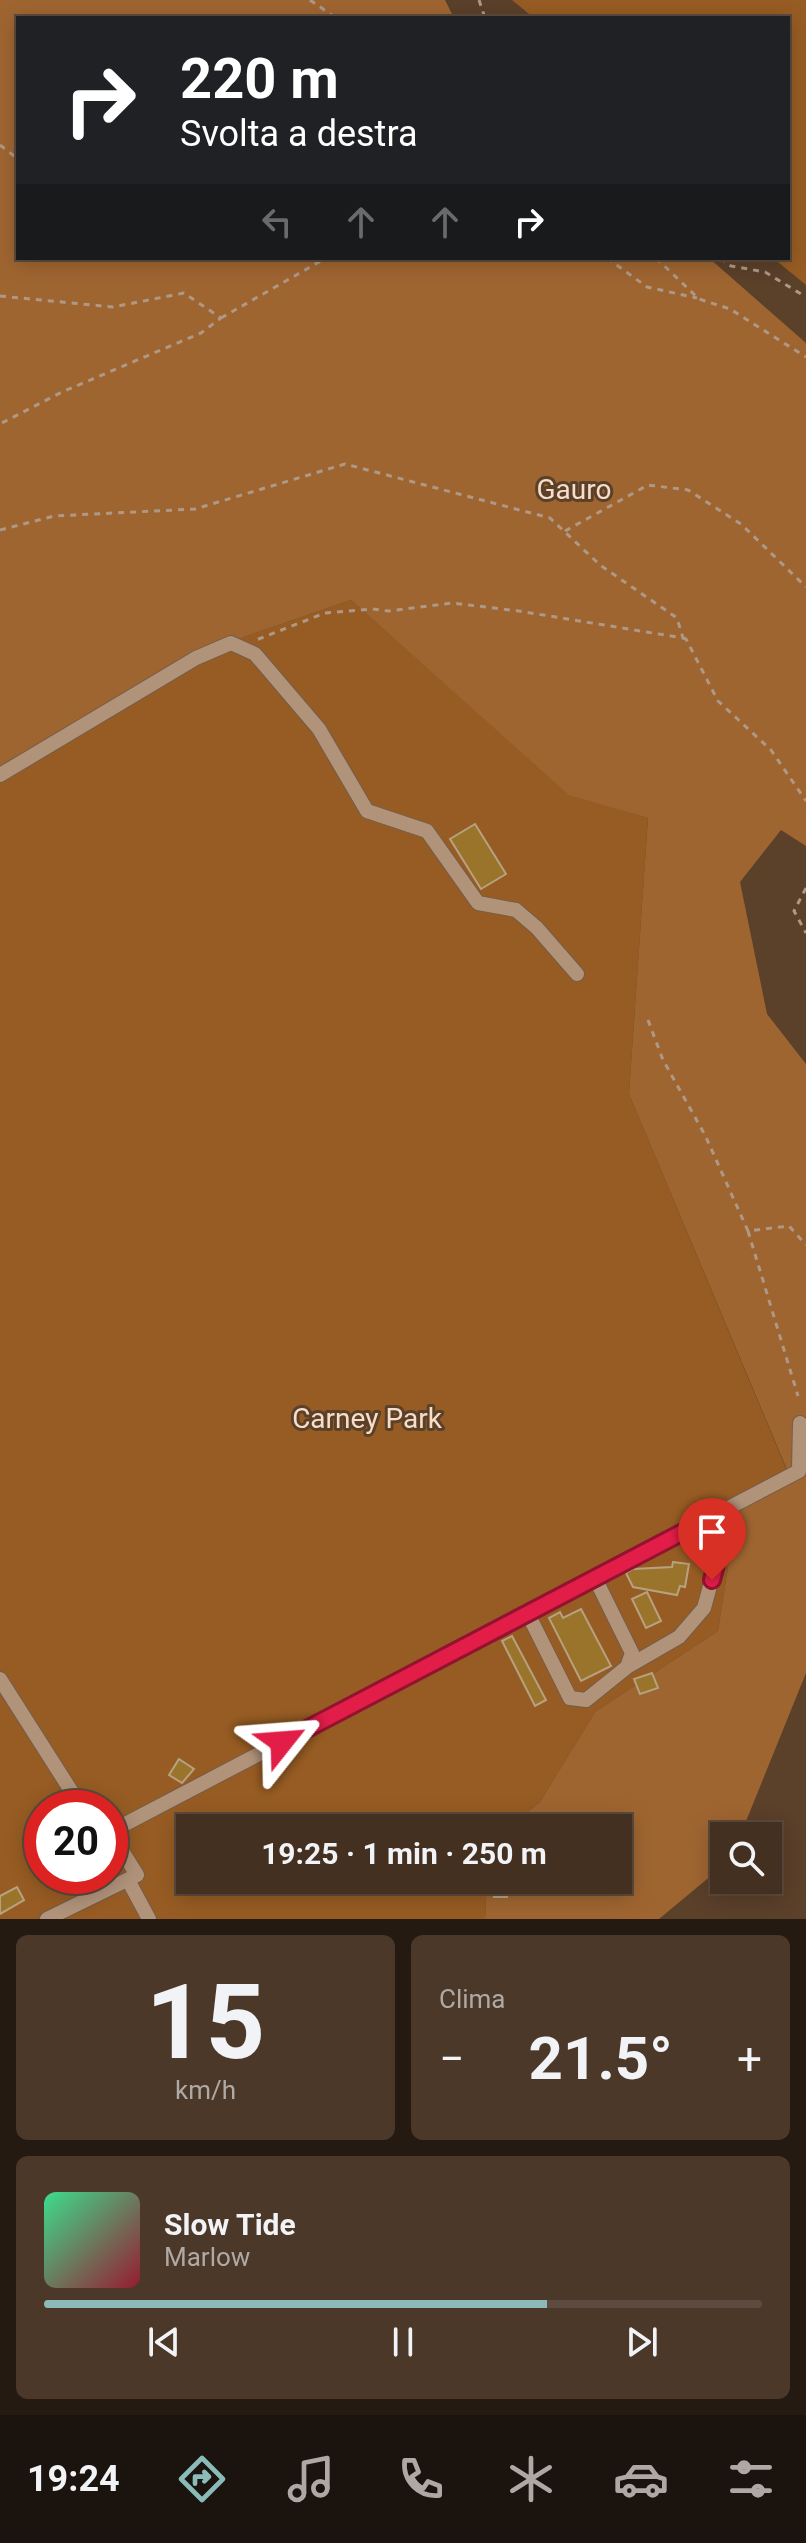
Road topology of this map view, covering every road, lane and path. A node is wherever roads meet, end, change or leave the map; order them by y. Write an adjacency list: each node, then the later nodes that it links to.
1 (310, 0): 2 (path)
2 (333, 16)
3 (0, 145): 4 (path)
4 (16, 157)
5 (322, 260): 12 (path)
6 (610, 260): 11 (path)
7 (658, 260): 11 (path)
8 (723, 260): 10 (path)
9 (0, 296): 12 (path)
10 (806, 297)
11 (699, 299): 13 (path)
12 (221, 318): 14 (path)
13 (806, 357)
14 (0, 424)
15 (0, 530): 16 (path)
16 (565, 532): 17 (path); 18 (path)
17 (806, 587)
18 (683, 638): 19 (path); 21 (path)
19 (240, 647): 20 (street); 24 (street)
20 (0, 775)
21 (806, 801)
22 (806, 888): 23 (path)
23 (806, 933)
24 (577, 974)
25 (648, 1020): 26 (path)
26 (748, 1231): 27 (path); 28 (path)
27 (806, 1245)
28 (798, 1396)
29 (800, 1423): 30 (street)
30 (704, 1521): 31 (street); 33 (street)
31 (595, 1578): 32 (street); 33 (street)
32 (528, 1614): 33 (street); 36 (street)
33 (627, 1667)
34 (0, 1679): 35 (street)
35 (71, 1790)
36 (128, 1825)
37 (128, 1860): 38 (street)
38 (128, 1880): 41 (street)
39 (99, 1894): 40 (street)
40 (47, 1919)
41 (149, 1919)

